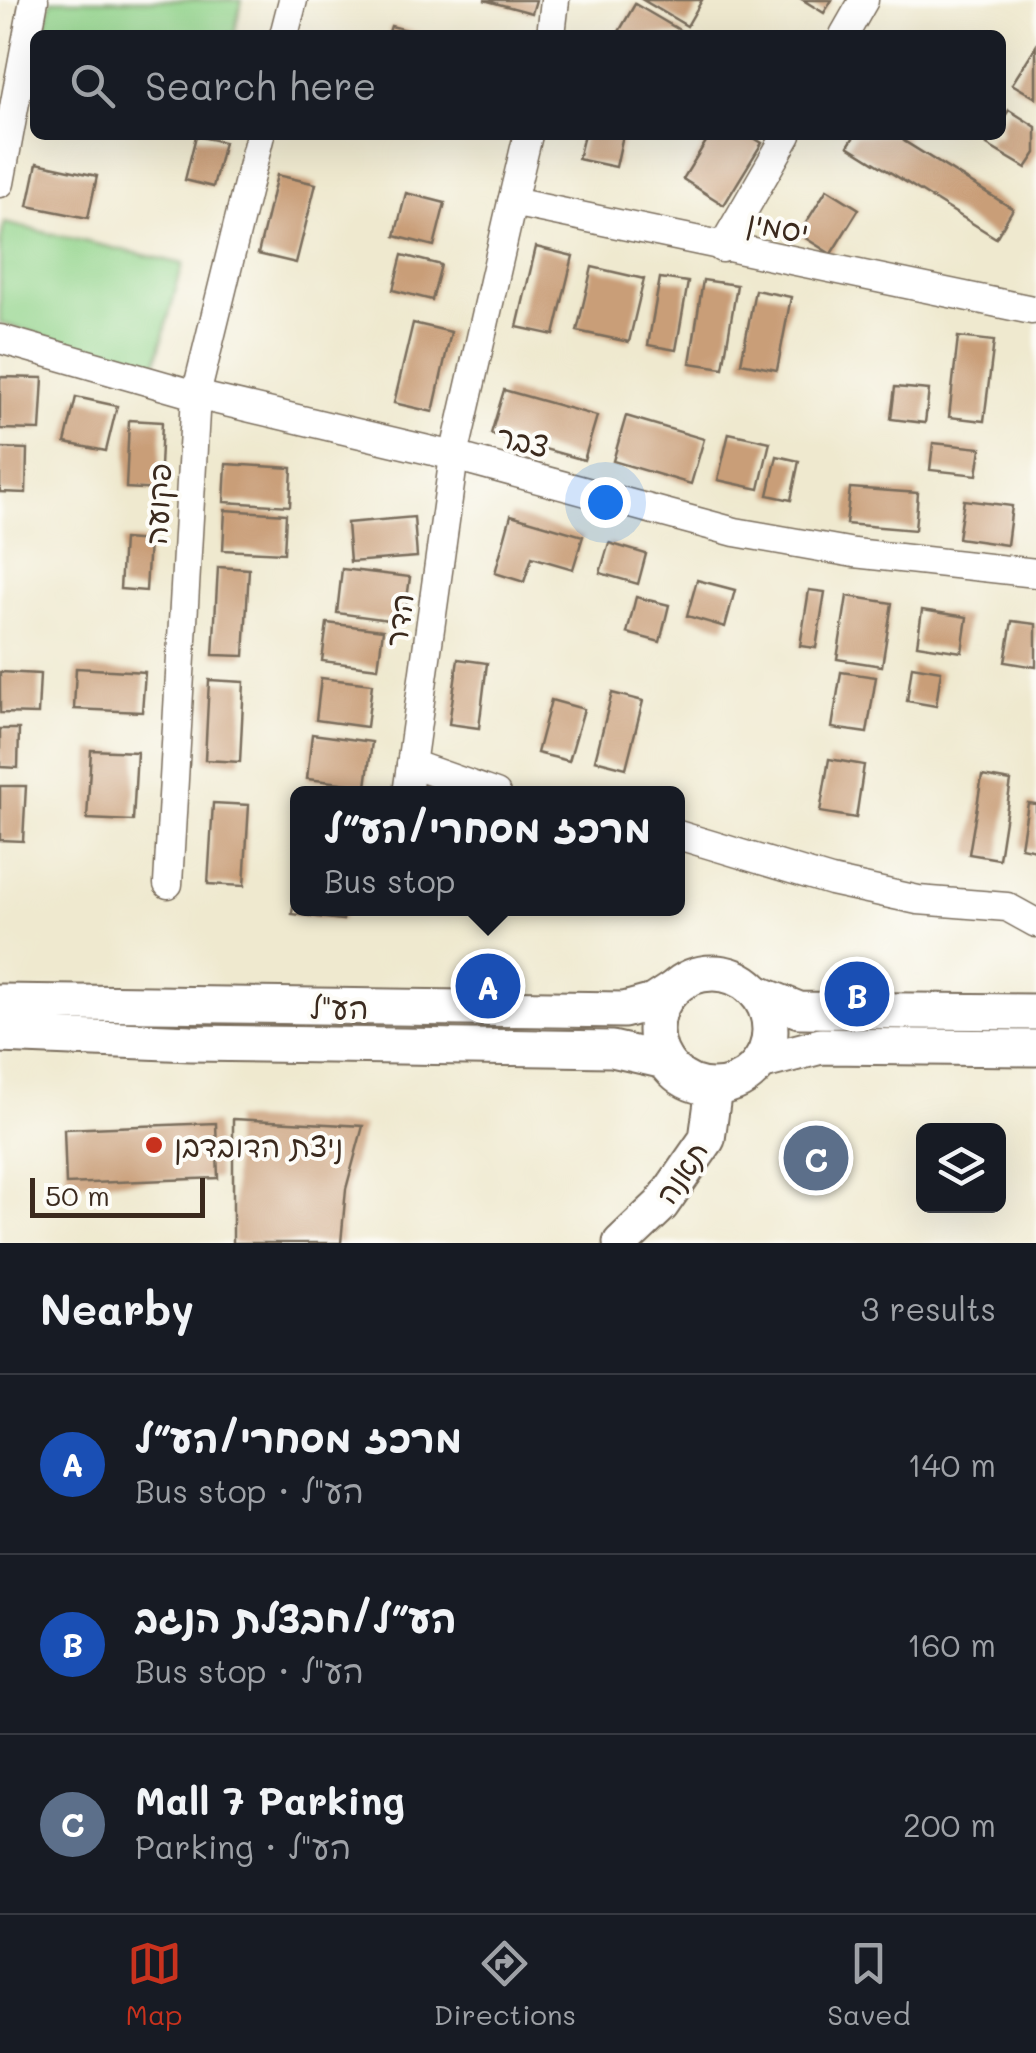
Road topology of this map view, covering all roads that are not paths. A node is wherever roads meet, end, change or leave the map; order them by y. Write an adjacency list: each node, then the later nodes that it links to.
1 (34, 0): 11 (street)
2 (293, 0): 5 (street)
3 (555, 0): 6 (street)
4 (864, 0): 7 (street)
5 (285, 30)
6 (552, 30)
7 (847, 30)
8 (259, 140): 16 (street, פקועה)
9 (527, 140): 12 (street)
10 (783, 140): 13 (street)
11 (0, 182)
12 (512, 202): 13 (street, יסמין); 17 (street)
13 (722, 248): 14 (street, יסמין)
14 (1032, 310)
15 (0, 339): 16 (street, צבר)
16 (196, 396): 17 (street, צבר); 23 (street, פקועה)
17 (454, 456): 18 (street, צבר); 19 (street, הדר)
18 (1036, 572)
19 (411, 764): 20 (street, הדר); 21 (street)
20 (408, 786)
21 (473, 786)
22 (685, 837): 24 (street)
23 (168, 884)
24 (1036, 923)
25 (673, 989): 26 (street); 27 (street, הע"ל); 31 (street)
26 (757, 992): 28 (street); 32 (street)
27 (0, 1002)
28 (1036, 1012)
29 (0, 1035): 31 (street, הע"ל)
30 (1036, 1048): 32 (street)
31 (664, 1061): 33 (street)
32 (760, 1062): 33 (street)
33 (714, 1088): 34 (street, תאנה)
34 (621, 1243)

